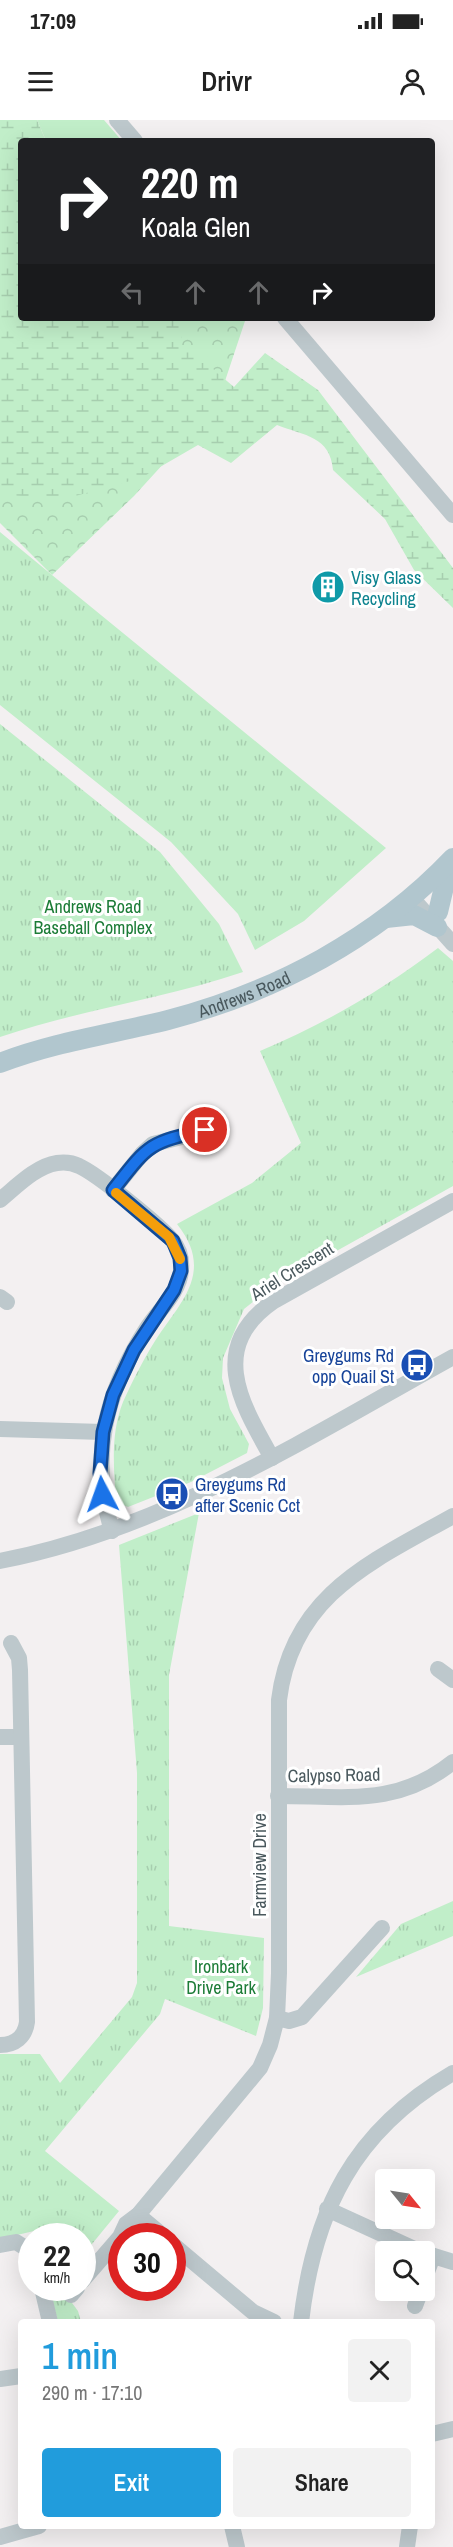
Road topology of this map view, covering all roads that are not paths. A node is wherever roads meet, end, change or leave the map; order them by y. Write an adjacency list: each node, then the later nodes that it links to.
1 (117, 120): 2 (street)
2 (132, 138)
3 (288, 321): 4 (street)
4 (453, 515)
5 (453, 858): 7 (main road, Andrews Road)
6 (453, 871): 9 (main road)
7 (416, 894): 8 (main road, Andrews Road); 9 (street)
8 (386, 918): 9 (main road); 11 (main road, Andrews Road)
9 (443, 923): 10 (street)
10 (453, 944)
11 (0, 1063)
12 (222, 1127): 13 (street)
13 (113, 1190): 14 (street); 18 (street)
14 (0, 1200)
15 (453, 1201): 19 (street, Ariel Crescent)
16 (453, 1357): 19 (street)
17 (0, 1429): 18 (street)
18 (103, 1432): 21 (street)
19 (272, 1458): 21 (street)
20 (453, 1516): 29 (street, Farmview Drive)
21 (112, 1531): 22 (street)
22 (0, 1561)
23 (11, 1643): 27 (street)
24 (438, 1669): 25 (street)
25 (453, 1680)
26 (0, 1737): 27 (street)
27 (21, 1737): 32 (street)
28 (453, 1762): 29 (street, Calypso Road)
29 (278, 1796): 31 (street, Farmview Drive)
30 (382, 1928): 31 (street)
31 (277, 2018): 35 (street, Farmview Drive)
32 (0, 2045)
33 (453, 2073): 34 (street)
34 (327, 2209): 37 (street); 47 (street)
35 (138, 2215): 36 (street); 43 (street, Farmview Drive)
36 (148, 2223)
37 (399, 2241)
38 (18, 2243): 39 (street)
39 (0, 2245)
40 (186, 2256): 46 (street)
41 (435, 2256): 42 (street)
42 (453, 2262)
43 (96, 2265)
44 (45, 2301): 45 (street)
45 (49, 2319)
46 (267, 2319)
47 (301, 2319)
48 (18, 2376): 49 (street)
49 (0, 2379)
50 (453, 2429): 51 (street)
51 (435, 2433)
52 (28, 2529): 55 (street)
53 (233, 2529): 56 (street)
54 (410, 2529): 57 (street)
55 (0, 2537)
56 (237, 2547)
57 (407, 2547)

